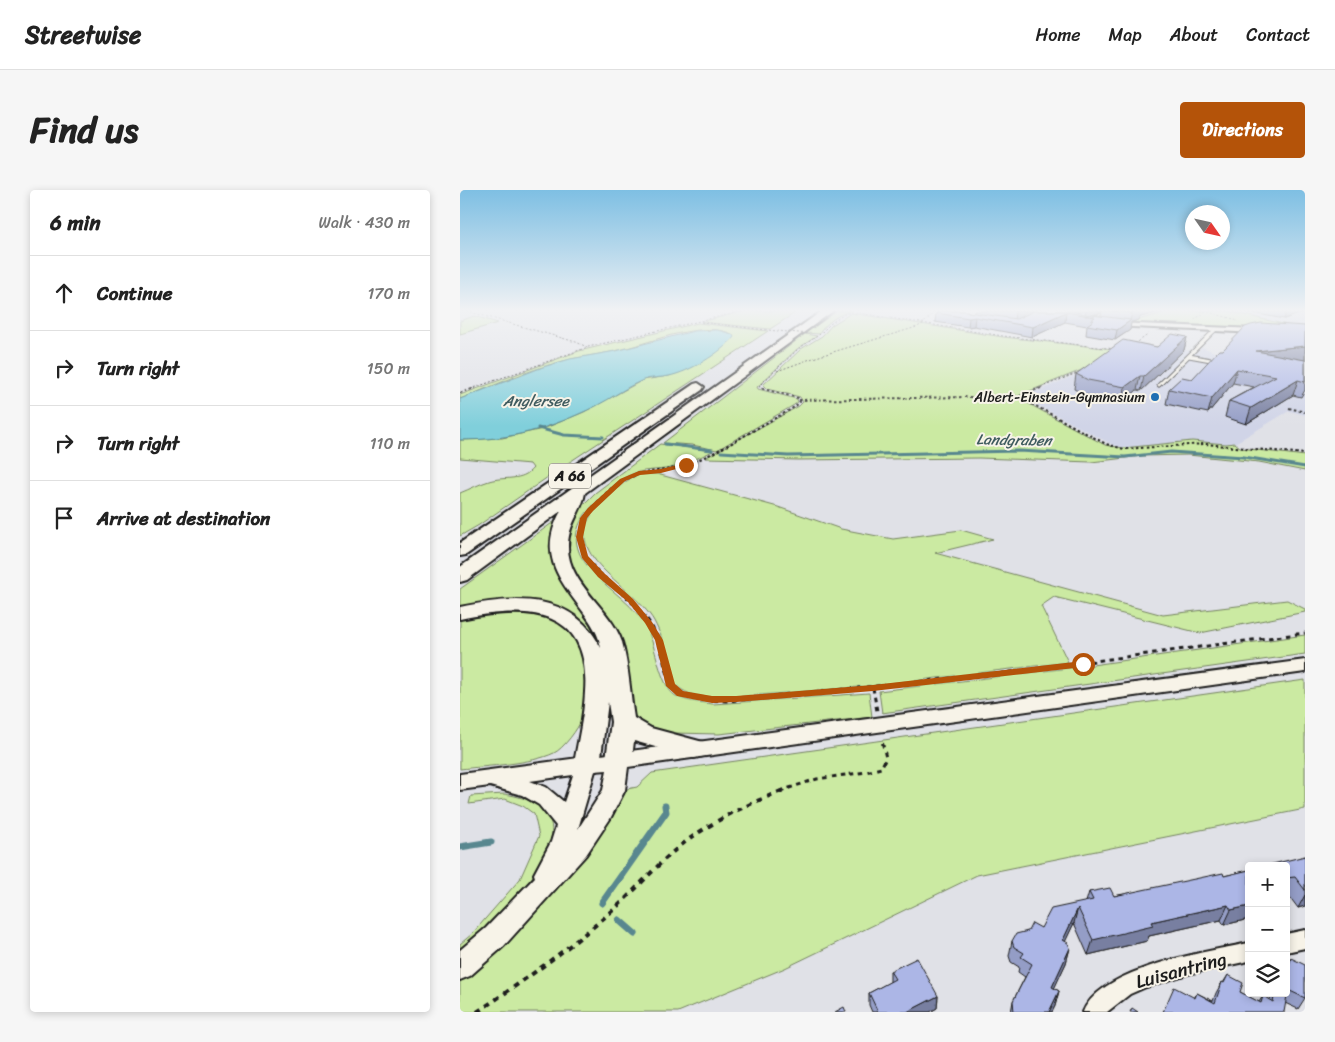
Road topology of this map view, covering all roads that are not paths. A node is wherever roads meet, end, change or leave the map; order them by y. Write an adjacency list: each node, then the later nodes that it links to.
1 (775, 349): 7 (highway, A 66)
2 (1196, 349): 3 (lane)
3 (1189, 356): 4 (lane); 6 (lane)
4 (1211, 360)
5 (711, 378): 8 (highway, A 66)
6 (1159, 385)
7 (580, 490): 11 (highway, A 66); 14 (highway)
8 (493, 530): 9 (highway); 10 (highway, A 66)
9 (460, 545)
10 (460, 551)
11 (460, 576)
12 (460, 612): 17 (highway)
13 (1305, 666): 15 (main road)
14 (623, 722): 15 (highway); 16 (highway)
15 (694, 749): 16 (main road)
16 (619, 759): 17 (main road); 21 (main road)
17 (587, 764): 18 (main road); 20 (main road)
18 (487, 778): 19 (main road); 20 (main road)
19 (460, 782)
20 (568, 826): 21 (main road)
21 (537, 893): 25 (main road)
22 (1305, 938): 23 (street)
23 (1290, 942)
24 (1245, 953): 26 (street, Luisantring)
25 (460, 968)
26 (1093, 1012)

